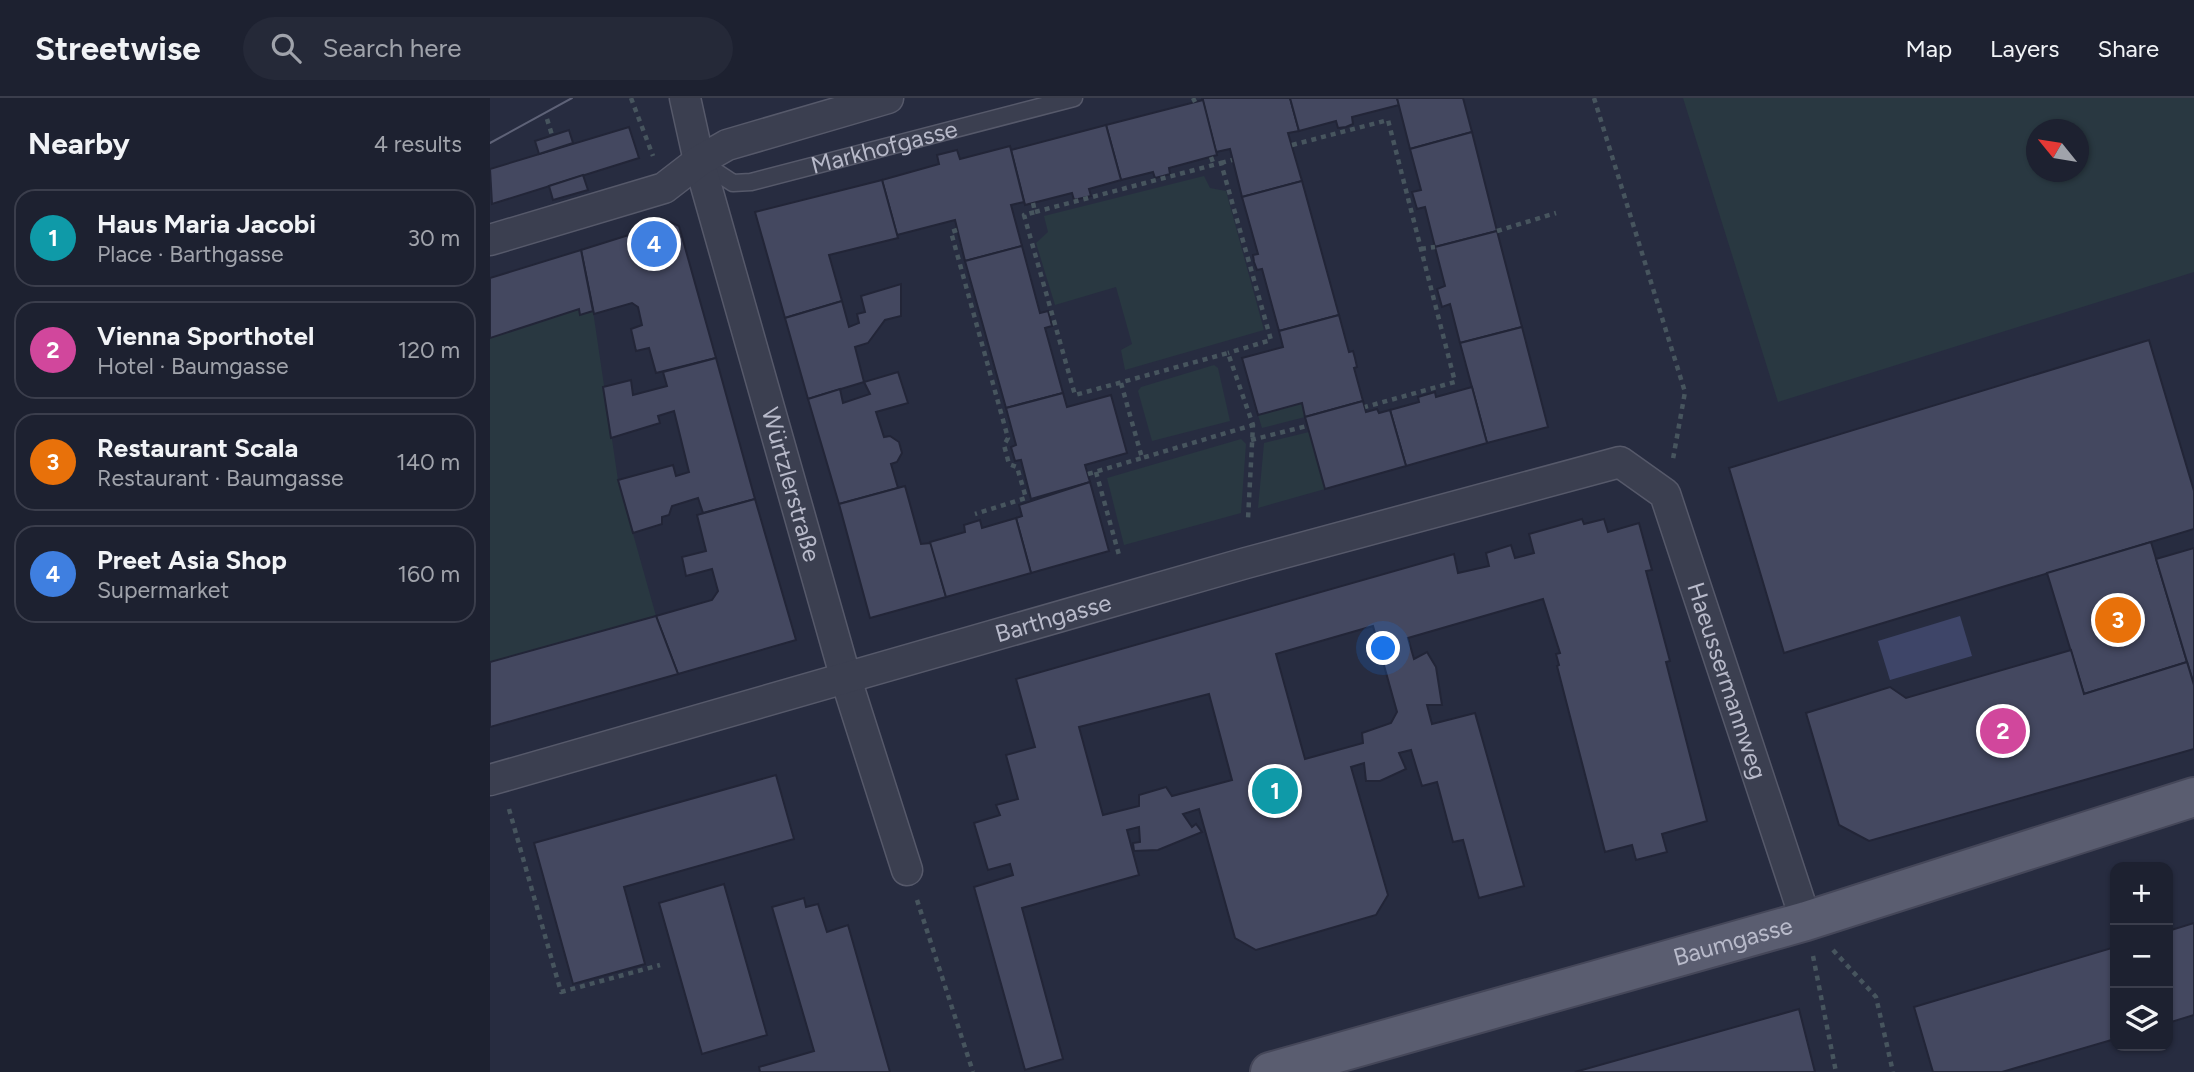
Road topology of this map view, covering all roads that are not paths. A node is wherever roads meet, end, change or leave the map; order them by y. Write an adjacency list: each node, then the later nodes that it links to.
1 (685, 98): 4 (street, Würtzlerstraße)
2 (888, 98): 4 (street, Markhofgasse)
3 (1074, 98): 4 (lane, Markhofgasse)
4 (699, 161): 5 (street, Markhofgasse); 7 (street, Würtzlerstraße)
5 (490, 240)
6 (1665, 494): 7 (street, Barthgasse); 11 (street, Haeussermannweg)
7 (846, 679): 8 (street, Barthgasse); 10 (street, Würtzlerstraße)
8 (490, 780)
9 (2194, 797): 11 (main road, Baumgasse)
10 (906, 870)
11 (1806, 921): 12 (main road, Baumgasse)
12 (1270, 1072)

